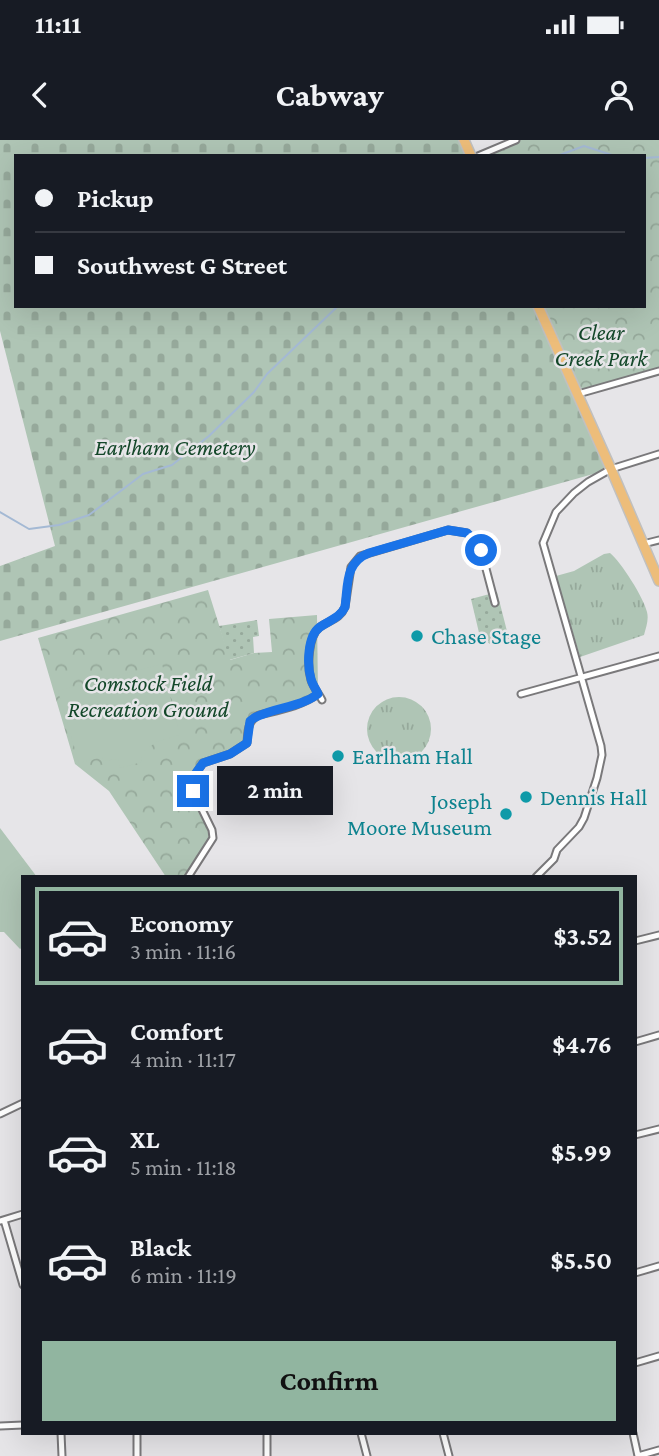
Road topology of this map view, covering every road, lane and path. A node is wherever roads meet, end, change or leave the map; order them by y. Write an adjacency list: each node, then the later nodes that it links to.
1 (516, 140): 2 (street)
2 (483, 154)
3 (539, 308): 5 (main road)
4 (659, 371): 5 (street)
5 (578, 394): 7 (main road)
6 (659, 454): 7 (street)
7 (611, 468): 9 (main road); 13 (street)
8 (659, 540): 9 (street)
9 (643, 544): 10 (main road)
10 (659, 581)
11 (495, 603): 15 (street)
12 (659, 656): 13 (street)
13 (581, 678): 14 (street); 16 (street)
14 (521, 694)
15 (189, 875)
16 (538, 875)
17 (659, 935): 18 (street)
18 (637, 940)
19 (659, 1035): 20 (street)
20 (637, 1041)
21 (21, 1104): 22 (street)
22 (0, 1114)
23 (659, 1129): 24 (street)
24 (637, 1134)
25 (21, 1215): 26 (street)
26 (2, 1220): 29 (street)
27 (659, 1266): 28 (street)
28 (637, 1272)
29 (21, 1279)
30 (659, 1356): 31 (street)
31 (637, 1362)
32 (21, 1425): 33 (street)
33 (0, 1426)
34 (61, 1435): 41 (street)
35 (136, 1435): 42 (street)
36 (267, 1435): 43 (street)
37 (362, 1435): 44 (street)
38 (444, 1435): 45 (street)
39 (633, 1435): 46 (street)
40 (659, 1450): 46 (street)
41 (62, 1456)
42 (137, 1456)
43 (267, 1456)
44 (367, 1456)
45 (449, 1456)
46 (638, 1456)

